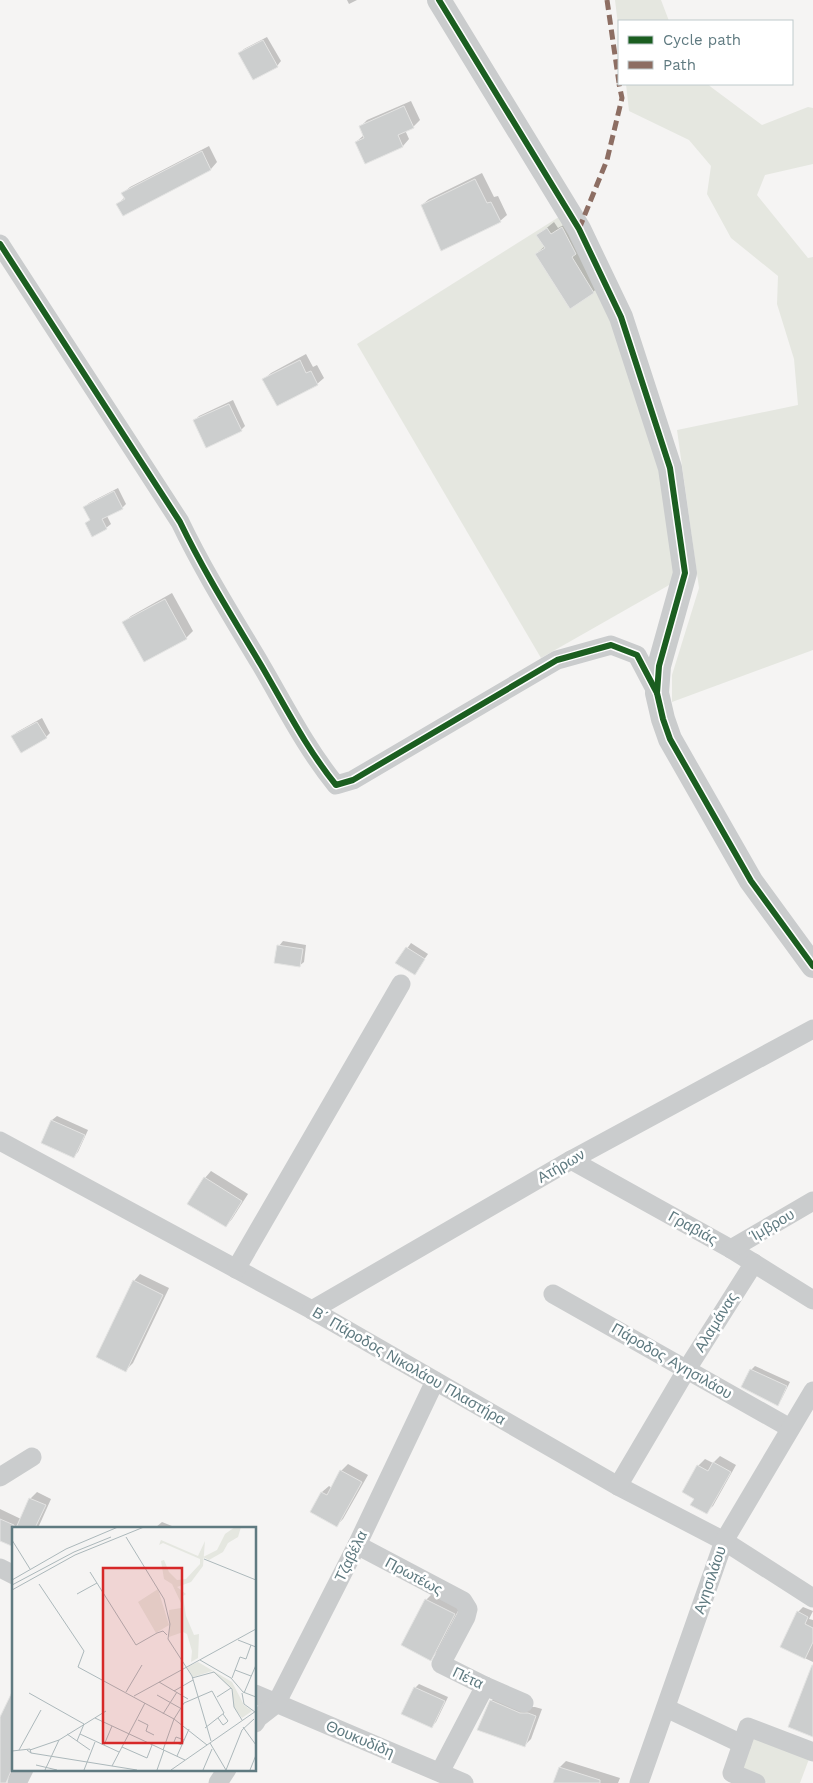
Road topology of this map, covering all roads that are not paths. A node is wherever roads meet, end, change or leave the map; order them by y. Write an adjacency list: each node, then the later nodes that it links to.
1 (439, 0): 3 (street)
2 (0, 244): 3 (street)
3 (657, 693): 4 (street)
4 (813, 966)
5 (401, 984): 12 (street)
6 (813, 1028): 8 (street, Ατήρων)
7 (0, 1141): 12 (street, Β΄ Πάροδος Νικολάου Πλαστήρα)
8 (571, 1160): 10 (street, Γραβιάς); 15 (street, Ατήρων)
9 (813, 1202): 10 (street, Ίμβρου)
10 (731, 1249): 11 (street, Γραβιάς)
11 (754, 1263): 14 (street, Γραβιάς); 16 (street, Αλαμάνας)
12 (236, 1269): 15 (street, Β΄ Πάροδος Νικολάου Πλαστήρα)
13 (553, 1294): 16 (street, Πάροδος Αγησιλάου)
14 (813, 1300)
15 (312, 1310): 17 (street, Β΄ Πάροδος Νικολάου Πλαστήρα)
16 (687, 1369): 19 (street, Πάροδος Αγησιλάου); 22 (street, Αλαμάνας)
17 (435, 1381): 22 (street, Β΄ Πάροδος Νικολάου Πλαστήρα); 24 (street, Τζαβέλα)
18 (813, 1392): 19 (street, Αγησιλάου)
19 (790, 1428): 23 (street, Αγησιλάου)
20 (32, 1457): 21 (street)
21 (0, 1477)
22 (618, 1486): 23 (street, Β΄ Πάροδος Νικολάου Πλαστήρα)
23 (724, 1541): 27 (street, Β΄ Πάροδος Νικολάου Πλαστήρα); 33 (street, Αγησιλάου)
24 (357, 1545): 28 (street, Πρωτέως); 32 (street, Τζαβέλα)
25 (0, 1568): 26 (street)
26 (12, 1574)
27 (813, 1598)
28 (468, 1610): 29 (street, Πέτα)
29 (485, 1686): 31 (street, Πέτα); 39 (street)
30 (256, 1694): 32 (street, Θουκυδίδη)
31 (524, 1703)
32 (276, 1704): 34 (street, Τζαβέλα); 39 (street, Θουκυδίδη)
33 (666, 1708): 35 (street); 43 (street, Αγησιλάου)
34 (256, 1721)
35 (742, 1744): 36 (street); 44 (street)
36 (813, 1752)
37 (24, 1770): 40 (street)
38 (226, 1770): 41 (street)
39 (440, 1772): 42 (street, Θουκυδίδη)
40 (18, 1783)
41 (218, 1783)
42 (464, 1783)
43 (640, 1783)
44 (756, 1783)

